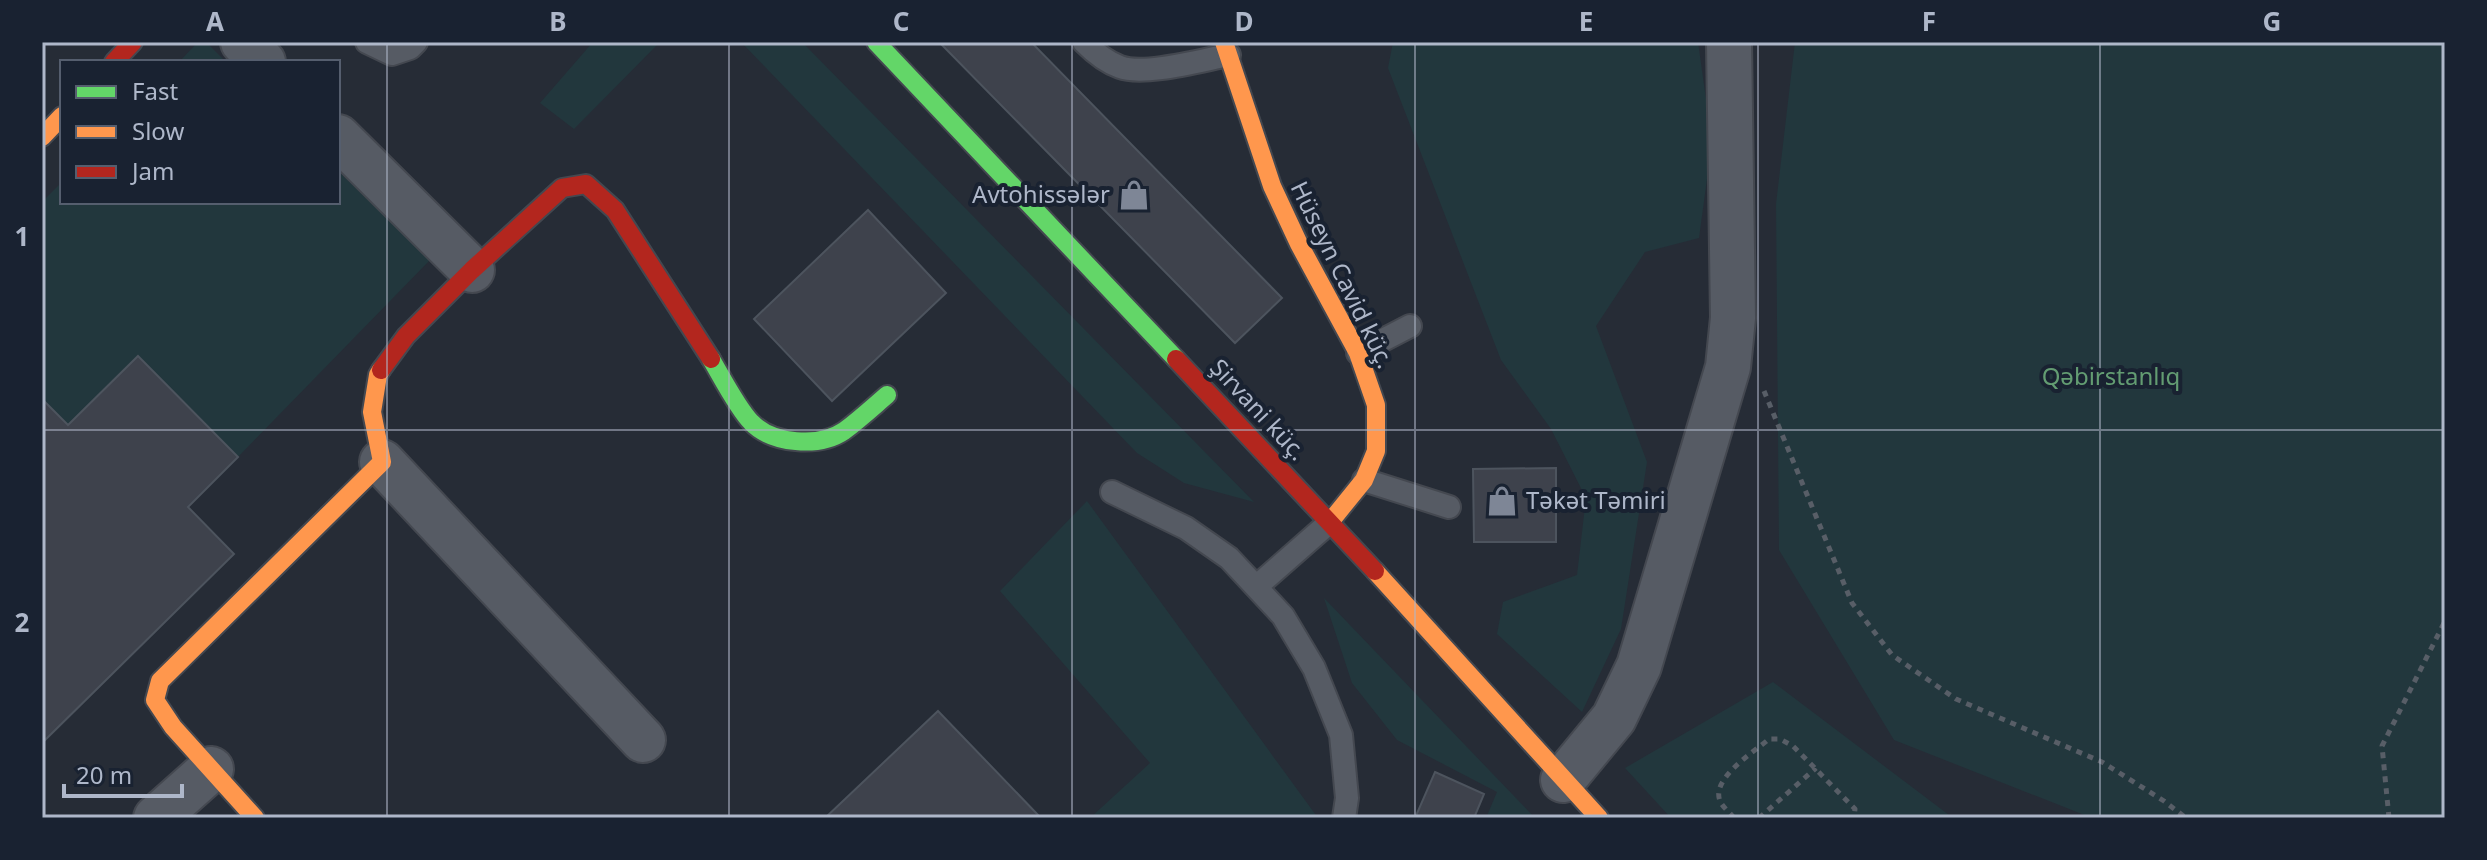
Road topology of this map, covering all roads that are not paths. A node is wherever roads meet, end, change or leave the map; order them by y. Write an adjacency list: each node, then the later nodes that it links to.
1 (133, 42): 9 (street)
2 (243, 42): 10 (street)
3 (367, 42): 4 (lane)
4 (416, 42)
5 (876, 42): 20 (street, Şirvani küç.)
6 (1084, 42): 8 (lane)
7 (1729, 42): 24 (street)
8 (1226, 49): 14 (street, Hüseyn Cavid küç.)
9 (116, 60)
10 (261, 60)
11 (340, 139): 12 (street)
12 (472, 270): 15 (street); 16 (street)
13 (1410, 326): 14 (lane)
14 (1358, 353): 17 (street, Hüseyn Cavid küç.)
15 (887, 395)
16 (382, 462): 22 (street); 23 (street)
17 (1364, 480): 19 (lane); 20 (street, Hüseyn Cavid küç.)
18 (1112, 492): 21 (lane)
19 (1449, 507)
20 (1330, 522): 21 (lane); 24 (street, Şirvani küç.)
21 (1256, 587): 27 (lane)
22 (643, 740)
23 (211, 769): 25 (street); 26 (street)
24 (1563, 780): 28 (street, Şirvani küç.)
25 (156, 818)
26 (255, 818)
27 (1344, 818)
28 (1599, 818)

